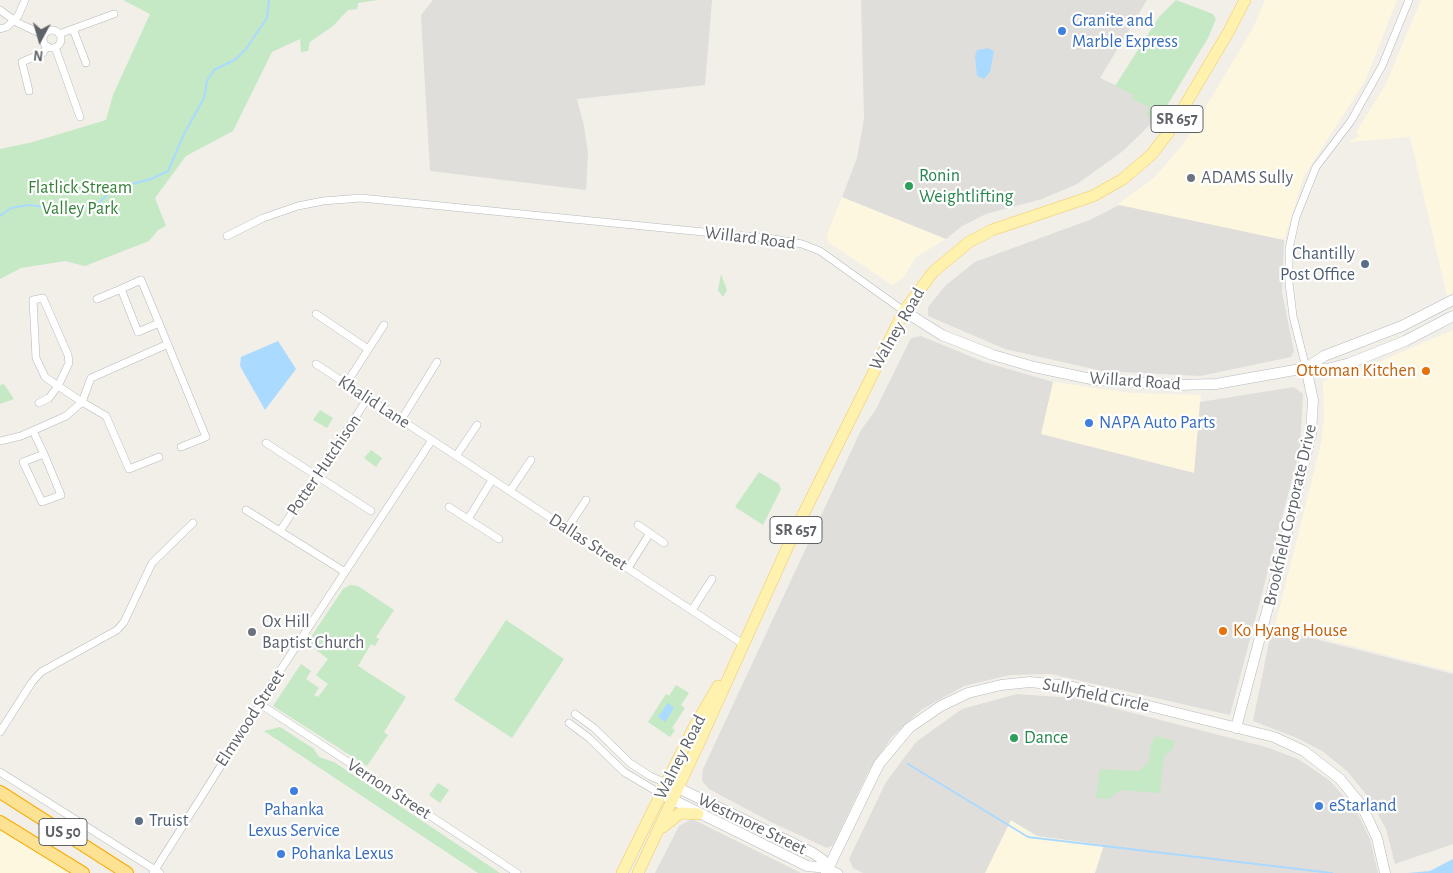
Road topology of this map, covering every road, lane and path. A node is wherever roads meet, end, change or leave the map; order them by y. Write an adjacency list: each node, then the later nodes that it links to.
1 (25, 0): 6 (street)
2 (1245, 0): 20 (main road, Walney Road / SR 657)
3 (1409, 0): 29 (street, Brookfield Corporate Drive)
4 (0, 10): 6 (street)
5 (114, 14): 8 (street)
6 (13, 20): 7 (street); 10 (street)
7 (0, 29)
8 (73, 29): 9 (street); 13 (street)
9 (59, 34): 10 (street); 12 (street)
10 (44, 35): 11 (street)
11 (47, 46): 12 (street); 14 (street)
12 (55, 47): 15 (street)
13 (86, 63)
14 (29, 91)
15 (80, 117)
16 (226, 236): 20 (street, Willard Road)
17 (121, 288): 18 (street); 23 (street); 23 (street)
18 (97, 298)
19 (1453, 300): 29 (street, Willard Road)
20 (904, 311): 29 (street, Willard Road); 65 (main road, Walney Road / SR 657)
21 (316, 314): 26 (street)
22 (1453, 316): 29 (street, Willard Road)
23 (159, 323): 25 (street)
24 (384, 325): 26 (street)
25 (168, 344): 33 (street); 41 (street)
26 (368, 349): 30 (street)
27 (437, 362): 35 (street)
28 (316, 364): 30 (street, Khalid Lane)
29 (1306, 368): 69 (street, Brookfield Corporate Drive)
30 (346, 384): 32 (street, Khalid Lane)
31 (58, 386): 31 (street); 33 (street); 34 (street)
32 (368, 398): 35 (street, Khalid Lane); 46 (street, Potter Hutchison)
33 (82, 402): 37 (street); 44 (street)
34 (39, 403)
35 (401, 420): 38 (street, Khalid Lane)
36 (477, 425): 43 (street)
37 (33, 431): 39 (street); 42 (street)
38 (432, 440): 43 (street, Dallas Street); 62 (street, Elmwood Street)
39 (0, 442)
40 (266, 442): 46 (street)
41 (181, 447)
42 (44, 454): 42 (street)
43 (456, 456): 47 (street, Dallas Street)
44 (159, 457)
45 (531, 460): 48 (street)
46 (317, 475): 52 (street); 57 (street, Potter Hutchison)
47 (492, 480): 48 (street, Dallas Street); 53 (street)
48 (510, 491): 56 (street, Dallas Street)
49 (586, 500): 56 (street)
50 (449, 507): 53 (street)
51 (246, 510): 57 (street)
52 (371, 511)
53 (468, 519): 59 (street)
54 (193, 523): 70 (street)
55 (638, 525): 58 (street)
56 (568, 529): 61 (street, Dallas Street)
57 (280, 531): 62 (street)
58 (650, 533): 60 (street); 61 (street)
59 (499, 539)
60 (664, 543)
61 (628, 568): 64 (street, Dallas Street)
62 (345, 572): 66 (street, Elmwood Street)
63 (712, 579): 64 (street)
64 (692, 610): 65 (street, Dallas Street)
65 (743, 644): 72 (main road, Walney Road / SR 657); 73 (main road, Walney Road / SR 657)
66 (260, 704): 81 (street, Elmwood Street); 84 (street, Vernon Street)
67 (575, 714): 72 (street, Westmore Street)
68 (569, 723): 75 (street, Westmore Street)
69 (1236, 728): 80 (street, Sullyfield Circle); 88 (street, Sullyfield Circle)
70 (0, 732)
71 (0, 772): 81 (street)
72 (666, 783): 73 (street, Westmore Street); 75 (main road, Walney Road / SR 657)
73 (678, 788): 76 (main road, Walney Road / SR 657); 80 (street, Westmore Street)
74 (0, 792): 83 (highway, US 50)
75 (660, 794): 76 (street, Westmore Street); 85 (main road, Walney Road / SR 657)
76 (672, 800): 77 (street, Westmore Street); 79 (main road, Walney Road / SR 657)
77 (698, 814): 79 (main road); 80 (street, Westmore Street)
78 (0, 822): 82 (highway, US 50)
79 (657, 834): 86 (main road, Walney Road / SR 657)
80 (827, 871): 87 (street)
81 (156, 872)
82 (83, 873)
83 (127, 873)
84 (517, 873)
85 (622, 873)
86 (638, 873)
87 (838, 873)
88 (1385, 873)

